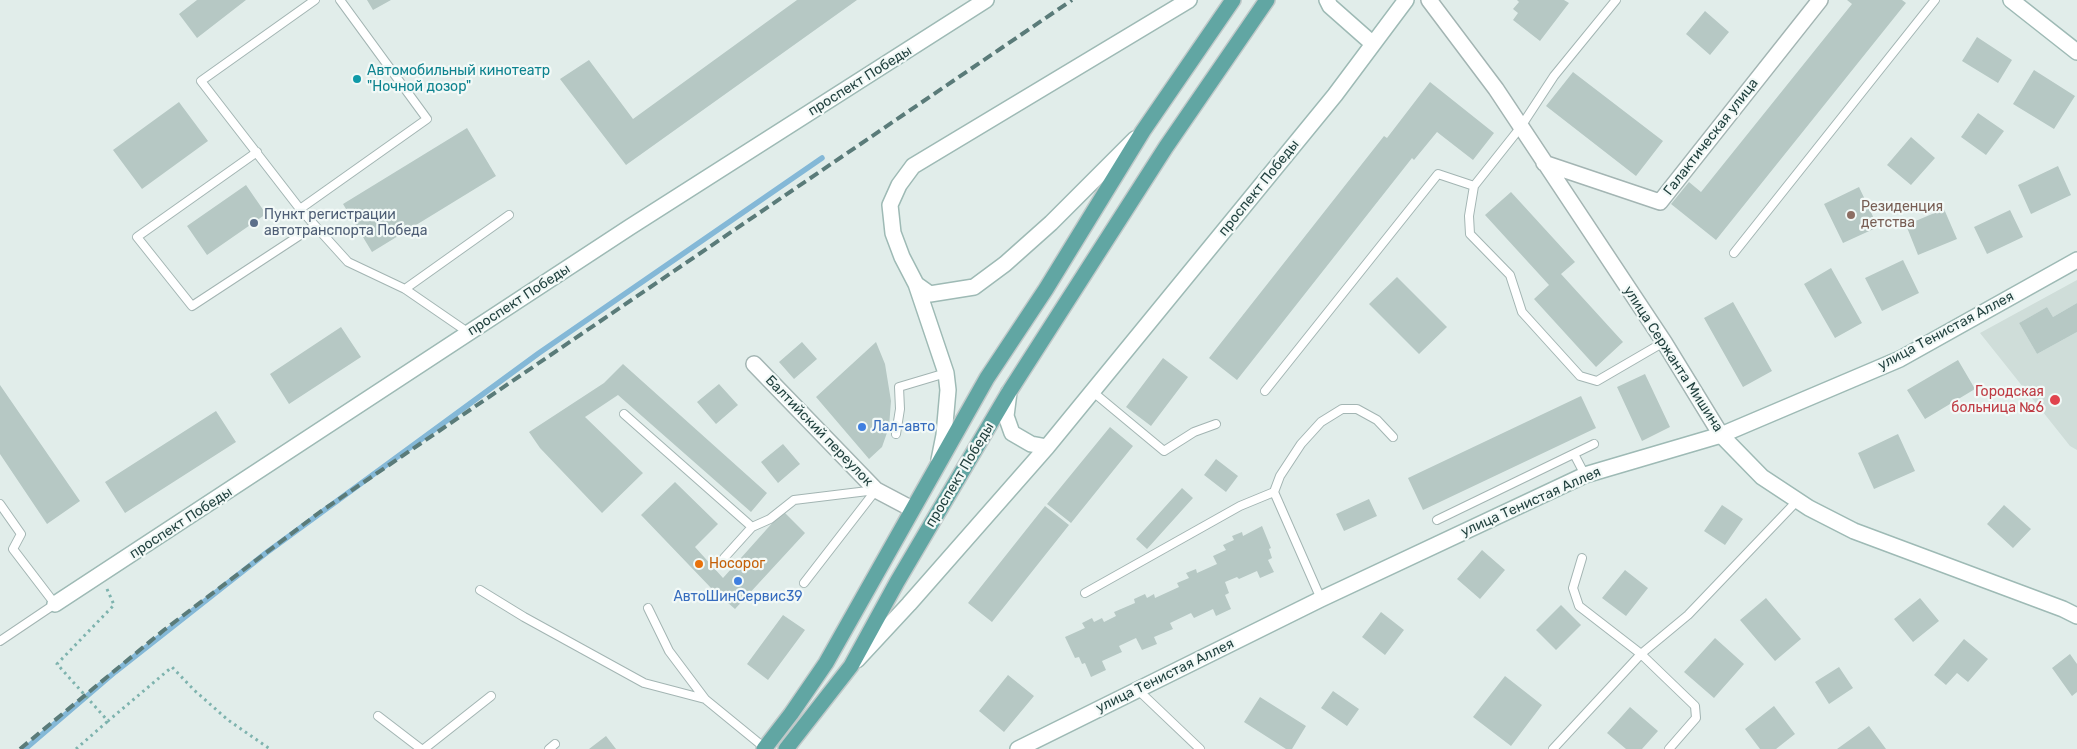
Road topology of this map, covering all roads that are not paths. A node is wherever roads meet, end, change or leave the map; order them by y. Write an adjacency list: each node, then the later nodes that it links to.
1 (315, 0): 18 (lane)
2 (340, 0): 21 (lane)
3 (986, 0): 28 (street, проспект Победы)
4 (1189, 0): 26 (street)
5 (1233, 0): 17 (main road, проспект Победы)
6 (1268, 0): 33 (main road, проспект Победы)
7 (1327, 0): 14 (street)
8 (1406, 0): 14 (street, проспект Победы)
9 (1429, 0): 16 (street, улица Сержанта Мишина)
10 (1616, 0): 16 (lane)
11 (1820, 0): 19 (street, Галактическая улица)
12 (1936, 0): 24 (lane)
13 (2011, 0): 15 (street)
14 (1373, 44): 34 (street, проспект Победы)
15 (2077, 52)
16 (1520, 128): 19 (street, улица Сержанта Мишина); 20 (lane)
17 (1143, 131): 26 (street); 43 (main road, проспект Победы)
18 (256, 152): 21 (lane); 23 (lane)
19 (1544, 162): 29 (street, улица Сержанта Мишина)
20 (1474, 186): 29 (lane); 32 (lane)
21 (300, 209): 23 (lane)
22 (509, 215): 27 (lane)
23 (314, 226): 27 (lane)
24 (1734, 253)
25 (2077, 260): 38 (street, улица Тенистая Аллея)
26 (916, 284): 31 (street)
27 (405, 289): 28 (lane)
28 (469, 333): 58 (street, проспект Победы)
29 (1664, 342): 38 (street, улица Сержанта Мишина)
30 (754, 364): 45 (street, Балтийский переулок)
31 (946, 373): 37 (lane); 43 (street)
32 (1265, 391)
33 (1009, 392): 41 (street); 63 (main road, проспект Победы)
34 (1093, 392): 36 (lane); 41 (street, проспект Победы)
35 (624, 414): 51 (lane)
36 (1216, 424)
37 (896, 434)
38 (1721, 435): 44 (street, улица Тенистая Аллея); 47 (street, улица Сержанта Мишина)
39 (1393, 437): 46 (lane)
40 (1594, 444): 42 (lane)
41 (1047, 447): 63 (street, проспект Победы)
42 (1574, 454): 44 (lane); 50 (lane)
43 (939, 461): 49 (main road, проспект Победы)
44 (1585, 475): 57 (street, улица Тенистая Аллея)
45 (876, 490): 49 (street, Балтийский переулок); 51 (lane); 54 (lane)
46 (1274, 492): 56 (lane); 57 (lane)
47 (1797, 501): 60 (street, улица Сержанта Мишина); 62 (lane)
48 (0, 504): 58 (lane)
49 (912, 509): 68 (main road, проспект Победы)
50 (1437, 520)
51 (752, 526): 52 (lane)
52 (724, 558)
53 (1582, 558): 62 (lane)
54 (804, 582)
55 (480, 590): 66 (lane)
56 (1085, 594)
57 (1321, 599): 64 (street, улица Тенистая Аллея)
58 (55, 604): 61 (lane)
59 (648, 608): 66 (lane)
60 (2077, 616)
61 (0, 642)
62 (1641, 654): 73 (lane); 74 (lane)
63 (851, 666): 70 (main road, проспект Победы)
64 (1138, 690): 71 (street, улица Тенистая Аллея); 72 (lane)
65 (490, 696): 69 (lane)
66 (705, 699): 68 (lane)
67 (378, 716): 69 (lane)
68 (764, 748)
69 (422, 749)
70 (786, 749)
71 (1018, 749)
72 (1200, 749)
73 (1554, 749)
74 (1670, 749)

